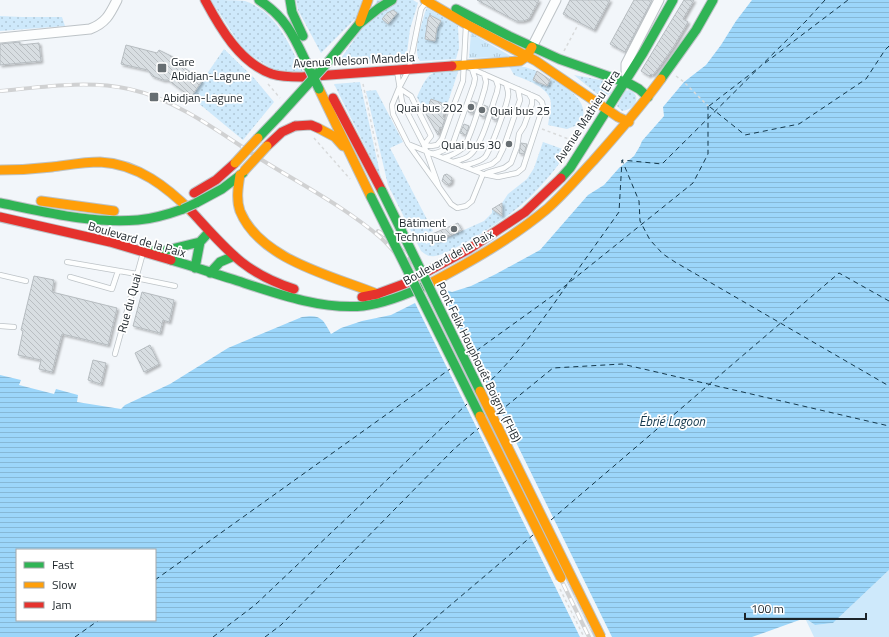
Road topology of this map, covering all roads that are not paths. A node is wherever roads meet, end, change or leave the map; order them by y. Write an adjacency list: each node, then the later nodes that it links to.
1 (117, 0): 15 (street)
2 (259, 0): 18 (main road)
3 (290, 0): 18 (main road)
4 (368, 0): 14 (main road)
5 (392, 0): 14 (main road)
6 (442, 0): 13 (main road)
7 (556, 0): 16 (street)
8 (659, 0): 23 (street)
9 (673, 0): 23 (main road, Avenue Mathieu Ekra)
10 (713, 0): 30 (main road, Boulevard de la Paix)
11 (429, 1): 13 (main road); 20 (lane)
12 (206, 3): 21 (main road, Avenue Nelson Mandela)
13 (468, 20): 16 (main road); 17 (main road); 19 (lane)
14 (360, 24): 48 (main road, bridge)
15 (0, 38)
16 (532, 47): 17 (main road); 23 (main road)
17 (527, 56): 19 (main road, Avenue Nelson Mandela); 31 (main road)
18 (309, 58): 26 (main road, Pont Felix Houphouét Boigny (FHB), bridge)
19 (468, 67): 20 (main road, Avenue Nelson Mandela); 22 (lane); 34 (lane); 37 (lane)
20 (409, 69): 21 (main road, Avenue Nelson Mandela); 27 (lane)
21 (397, 70): 27 (lane)
22 (484, 74): 24 (lane); 38 (lane)
23 (626, 79): 30 (main road); 31 (main road, Avenue Mathieu Ekra)
24 (496, 80): 25 (lane); 39 (lane)
25 (506, 84): 28 (lane); 40 (lane)
26 (323, 87): 36 (main road, Pont Felix Houphouét Boigny (FHB)); 71 (main road, Pont Felix Houphouét Boigny (FHB), bridge)
27 (399, 88): 33 (lane); 34 (lane); 34 (lane)
28 (518, 89): 29 (lane); 42 (lane)
29 (529, 94): 44 (lane); 44 (lane)
30 (648, 97): 32 (main road, Boulevard de la Paix)
31 (607, 109): 32 (main road); 55 (main road, Avenue Mathieu Ekra)
32 (629, 122): 58 (main road, Boulevard de la Paix)
33 (408, 144): 35 (lane); 45 (lane)
34 (424, 145): 35 (lane); 37 (lane)
35 (426, 151): 37 (lane); 45 (lane)
36 (350, 154): 43 (main road, bridge); 70 (main road, Pont Felix Houphouét Boigny (FHB), bridge)
37 (432, 154): 38 (lane)
38 (443, 158): 39 (lane)
39 (452, 162): 40 (lane)
40 (462, 166): 42 (lane)
41 (0, 170): 50 (main road)
42 (474, 170): 44 (lane)
43 (242, 173): 48 (main road, bridge); 64 (main road)
44 (483, 174): 45 (lane)
45 (439, 187)
46 (30, 199): 48 (main road)
47 (0, 203): 48 (main road)
48 (180, 206)
49 (0, 217): 52 (main road, Boulevard de la Paix)
50 (209, 232): 51 (main road); 53 (main road)
51 (200, 242): 52 (main road); 56 (main road)
52 (143, 251): 56 (main road, Boulevard de la Paix); 60 (lane, Rue du Quai)
53 (234, 256): 58 (main road); 65 (main road)
54 (67, 262): 57 (lane)
55 (440, 265): 64 (main road, Boulevard de la Paix)
56 (195, 268): 58 (main road, Boulevard de la Paix)
57 (118, 271): 60 (lane); 61 (lane)
58 (210, 273)
59 (0, 275): 62 (lane)
60 (136, 276): 63 (lane); 69 (lane, Rue du Quai)
61 (70, 277)
62 (26, 281)
63 (175, 286)
64 (377, 294): 66 (main road, Boulevard de la Paix)
65 (330, 296)
66 (350, 298)
67 (0, 326): 68 (lane)
68 (14, 327)
69 (115, 354)
70 (566, 587)
71 (601, 637)

